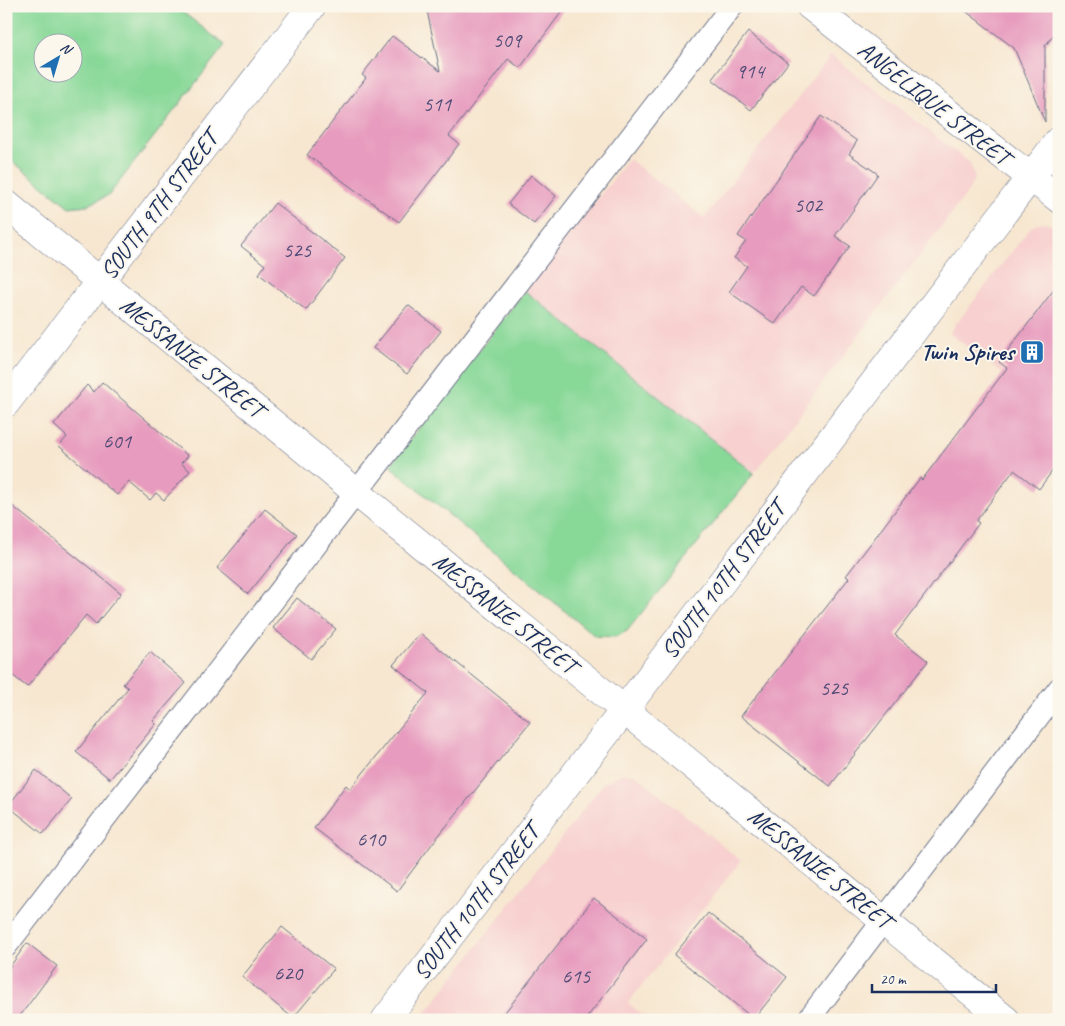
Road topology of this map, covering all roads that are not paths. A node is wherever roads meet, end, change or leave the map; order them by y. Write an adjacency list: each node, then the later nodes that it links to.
1 (312, 6): 8 (main road, SOUTH 9TH STREET)
2 (732, 6): 10 (lane)
3 (810, 6): 5 (main road, ANGELIQUE STREET)
4 (1059, 140): 5 (main road, SOUTH 10TH STREET)
5 (1030, 177): 6 (main road, ANGELIQUE STREET); 12 (main road, SOUTH 10TH STREET)
6 (1059, 199)
7 (6, 204): 8 (main road, MESSANIE STREET)
8 (100, 282): 9 (main road, SOUTH 9TH STREET); 10 (main road, MESSANIE STREET)
9 (6, 403)
10 (356, 492): 12 (main road, MESSANIE STREET); 14 (lane)
11 (1059, 689): 13 (lane)
12 (625, 709): 13 (main road, MESSANIE STREET); 15 (main road, SOUTH 10TH STREET)
13 (884, 920): 16 (lane); 17 (main road, MESSANIE STREET)
14 (6, 946)
15 (385, 1020)
16 (808, 1020)
17 (1006, 1020)

